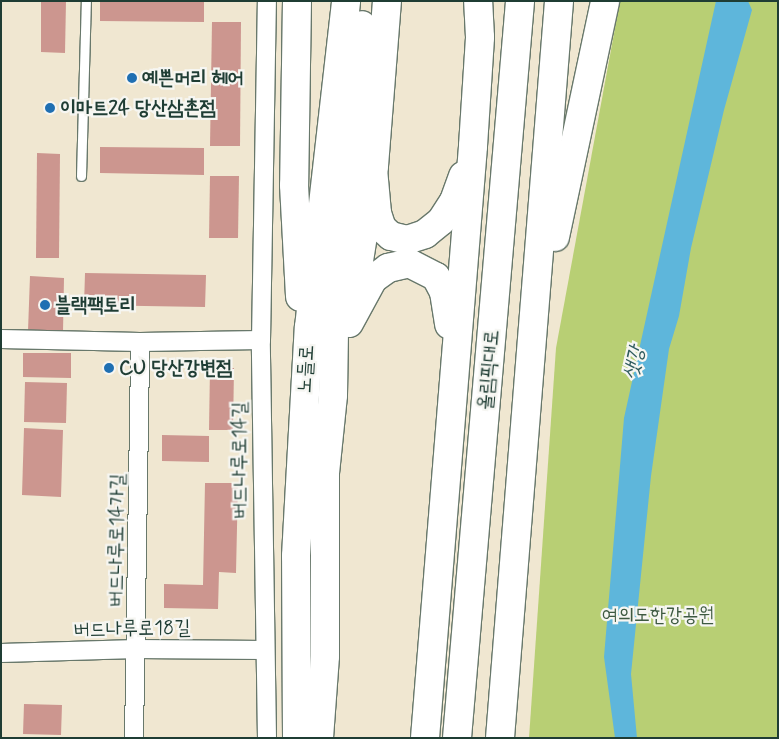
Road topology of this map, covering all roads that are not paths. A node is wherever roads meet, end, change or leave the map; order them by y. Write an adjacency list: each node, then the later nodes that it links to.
1 (86, 1): 15 (lane)
2 (267, 1): 18 (street, 버드나루로14길)
3 (297, 1): 22 (main road)
4 (346, 1): 22 (main road, 노들로)
5 (364, 1): 23 (main road, 노들로)
6 (387, 1): 14 (main road)
7 (478, 1): 12 (main road)
8 (484, 1): 12 (main road)
9 (520, 1): 36 (main road, 올림픽대로)
10 (560, 1): 20 (main road, 올림픽대로)
11 (605, 1): 20 (main road)
12 (480, 37): 13 (main road)
13 (473, 146): 14 (main road); 21 (main road)
14 (373, 169): 16 (main road)
15 (81, 176)
16 (349, 323): 21 (main road); 23 (main road)
17 (1, 339): 19 (street)
18 (261, 340): 19 (street); 25 (street, 버드나루로14길)
19 (140, 342): 24 (street, 버드나루로14가길)
20 (532, 343): 37 (main road, 올림픽대로)
21 (456, 364): 35 (main road)
22 (305, 389): 27 (main road, 노들로)
23 (333, 395): 28 (main road, 노들로)
24 (137, 649): 25 (street, 버드나루로18길); 26 (street, 버드나루로18길); 29 (street, 버드나루로14가길)
25 (264, 650): 30 (street, 버드나루로14길)
26 (1, 653)
27 (296, 654): 31 (main road); 32 (main road, 노들로)
28 (325, 656): 33 (main road, 노들로); 34 (main road)
29 (134, 738)
30 (266, 738)
31 (282, 738)
32 (297, 738)
33 (319, 738)
34 (337, 738)
35 (425, 738)
36 (457, 738)
37 (500, 738)

